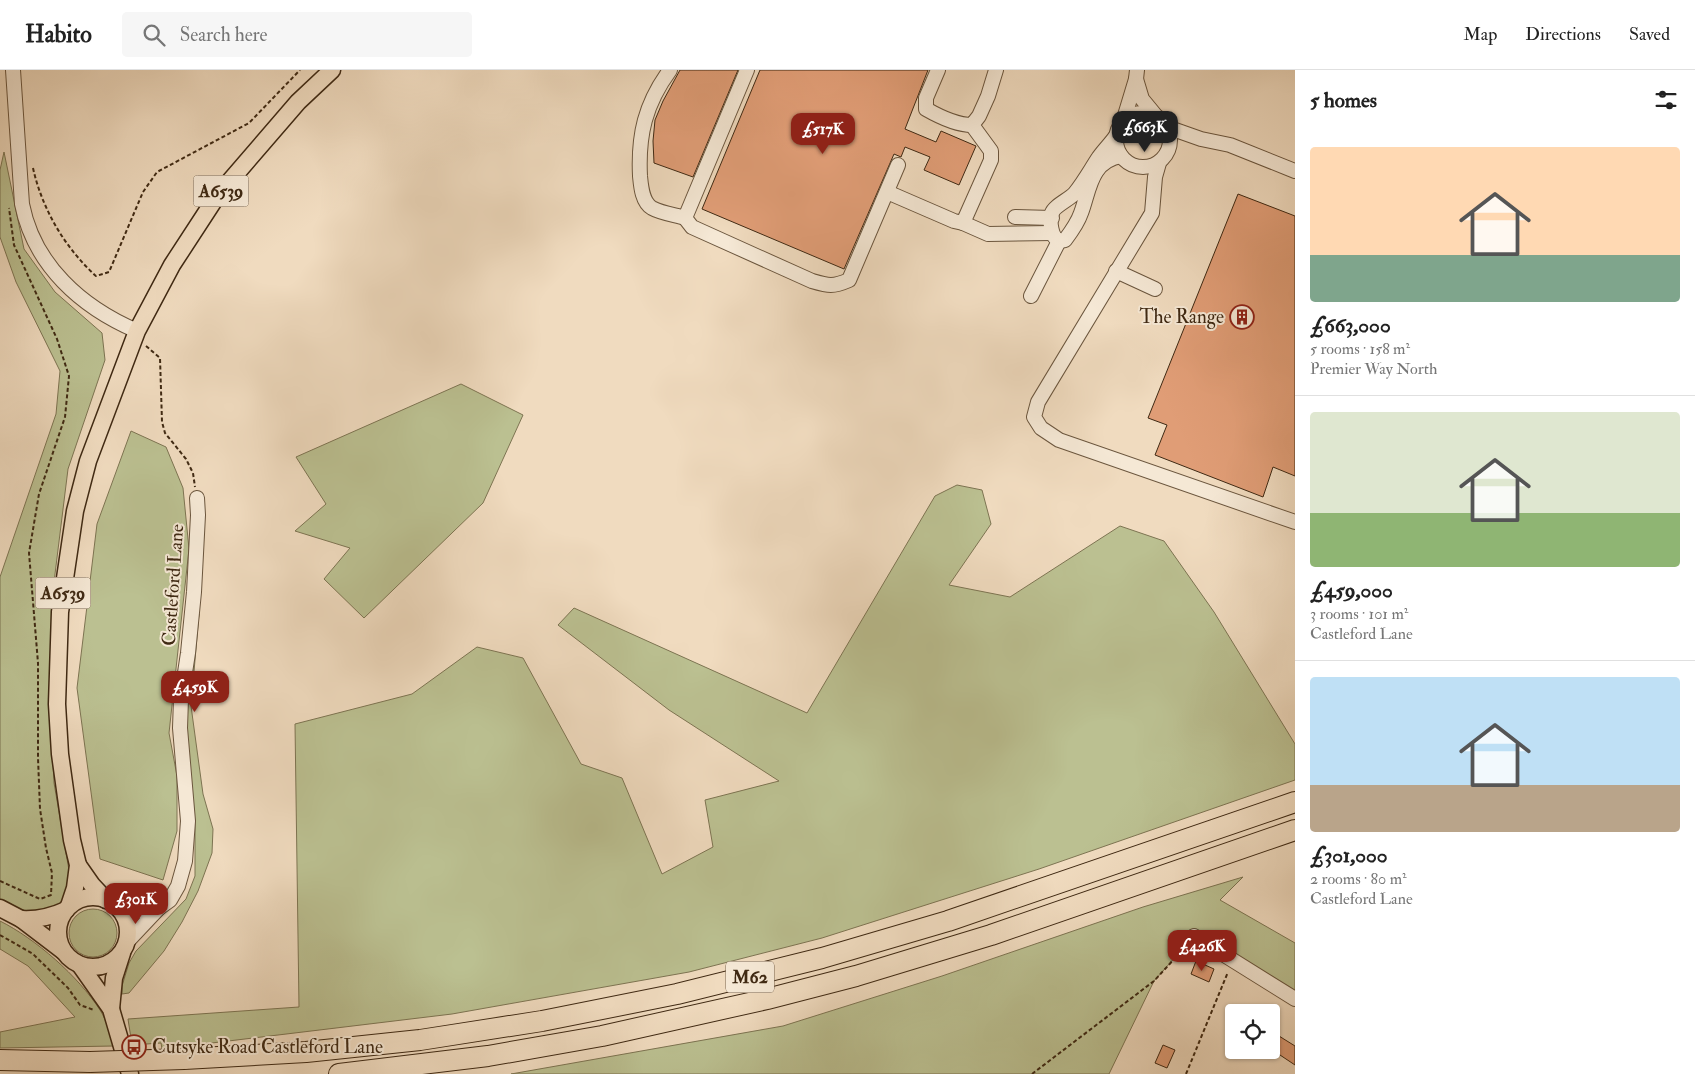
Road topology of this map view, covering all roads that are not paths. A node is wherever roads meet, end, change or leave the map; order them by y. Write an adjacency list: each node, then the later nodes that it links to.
1 (13, 70): 30 (street)
2 (332, 70): 30 (main road, A6539)
3 (670, 70): 23 (street)
4 (747, 70): 23 (street)
5 (938, 70): 10 (street)
6 (992, 71): 10 (street)
7 (1137, 75): 8 (street); 9 (street)
8 (1156, 116): 9 (street); 11 (street)
9 (1123, 122): 12 (street)
10 (972, 126): 25 (street)
11 (1167, 127): 13 (street); 14 (street)
12 (1116, 136): 15 (street); 24 (street)
13 (1201, 139): 14 (street); 19 (street)
14 (1170, 148): 16 (street)
15 (1121, 156): 18 (street); 26 (street)
16 (1159, 163): 18 (street); 21 (street)
17 (898, 165): 20 (street)
18 (1139, 167): 21 (street)
19 (1295, 171)
20 (887, 192): 23 (street); 25 (street)
21 (1154, 194): 27 (street)
22 (1015, 217): 24 (street)
23 (685, 218)
24 (1052, 218): 26 (street)
25 (963, 223): 26 (street)
26 (1056, 237): 29 (street)
27 (1116, 271): 28 (street); 32 (street)
28 (1155, 289)
29 (1031, 296)
30 (136, 334): 35 (main road, A6539)
31 (197, 498): 39 (street, Castleford Lane)
32 (1295, 522)
33 (1295, 802): 47 (highway, M62, bridge)
34 (1295, 830): 49 (highway, M62)
35 (78, 865): 36 (main road, A6539); 38 (main road, A6539)
36 (110, 903): 38 (main road); 39 (street); 42 (main road)
37 (0, 908): 40 (main road)
38 (68, 908): 40 (main road); 43 (main road)
39 (159, 908): 42 (street, Castleford Lane)
40 (21, 919): 43 (main road)
41 (1194, 936): 45 (street)
42 (124, 948): 44 (main road); 46 (main road)
43 (63, 951): 44 (main road)
44 (80, 965): 46 (main road)
45 (1295, 999)
46 (103, 1010): 48 (main road)
47 (0, 1060)
48 (130, 1074)
49 (339, 1074)

